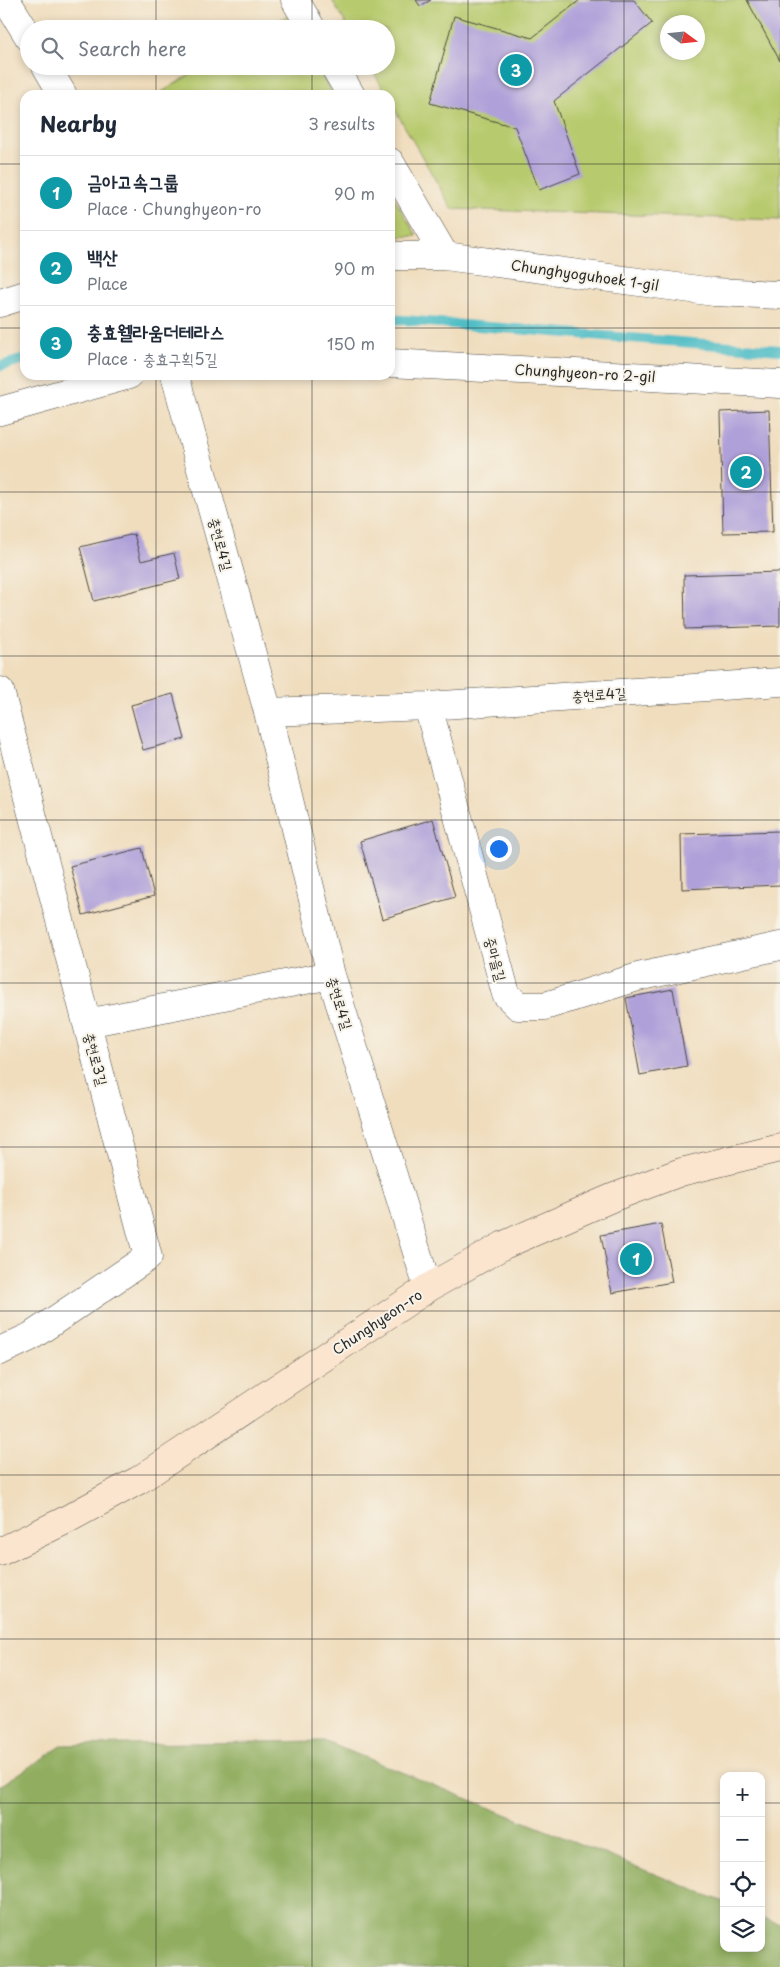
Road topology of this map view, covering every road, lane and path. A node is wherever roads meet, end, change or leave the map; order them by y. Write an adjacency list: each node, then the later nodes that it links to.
1 (6, 0): 4 (street)
2 (296, 0): 3 (street)
3 (307, 20)
4 (20, 23)
5 (51, 75): 7 (street)
6 (339, 75): 8 (street)
7 (60, 90)
8 (348, 90)
9 (395, 171): 11 (street)
10 (395, 256): 11 (street, Chunghyoguhoek 1-gil)
11 (445, 256): 12 (street, Chunghyoguhoek 1-gil)
12 (780, 295)
13 (20, 297): 14 (street)
14 (0, 303)
15 (395, 363): 18 (street, Chunghyeon-ro 2-gil)
16 (111, 380): 19 (street)
17 (176, 380): 23 (street, 충현로4길)
18 (780, 384)
19 (0, 411)
20 (780, 682): 22 (street, 충현로4길)
21 (0, 691): 26 (street, 충현로3길)
22 (428, 706): 23 (street, 충현로4길); 24 (street, 중마을길)
23 (268, 712): 25 (street, 충현로4길)
24 (780, 946)
25 (331, 975): 26 (street); 28 (street, 충현로4길)
26 (87, 1023): 29 (street, 충현로3길)
27 (780, 1148): 28 (street, Chunghyeon-ro)
28 (428, 1288): 30 (street, Chunghyeon-ro)
29 (0, 1351)
30 (0, 1552)

